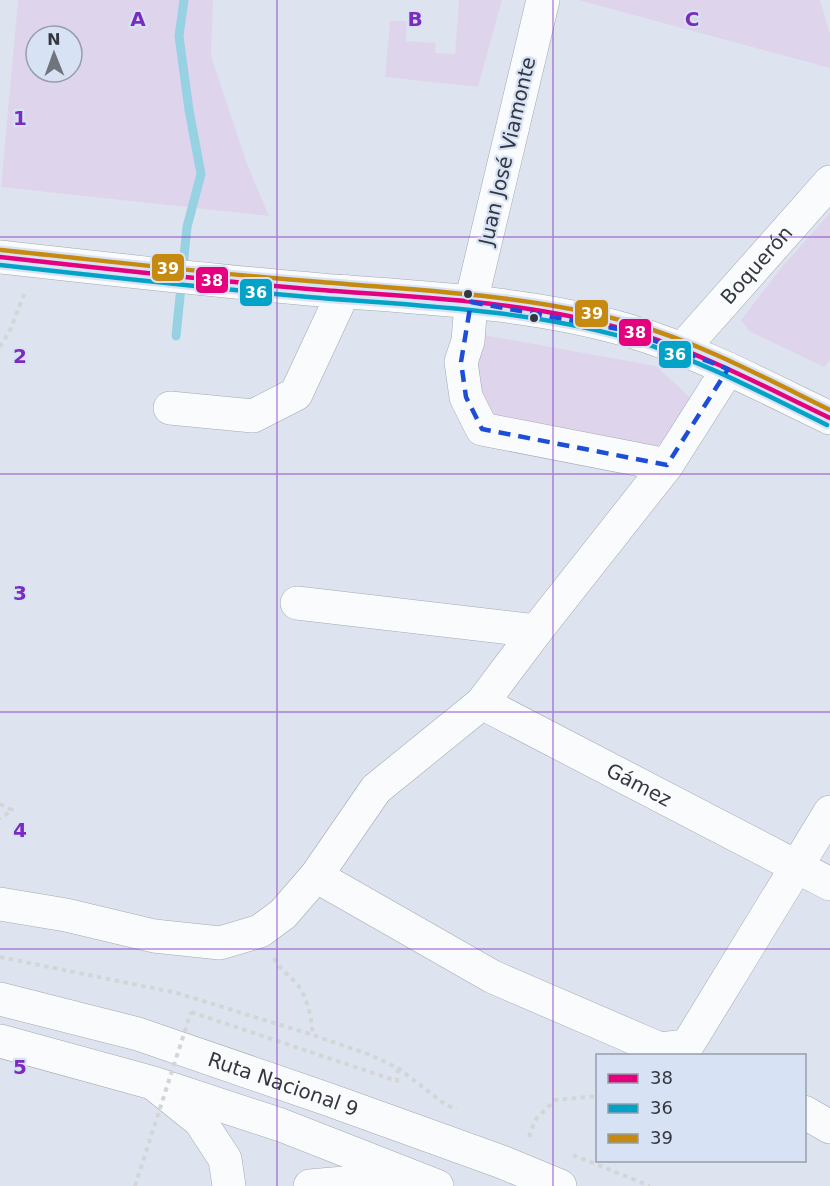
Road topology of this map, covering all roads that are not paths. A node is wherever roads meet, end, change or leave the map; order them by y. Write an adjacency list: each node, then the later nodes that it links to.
1 (543, 0): 5 (main road, Juan José Viamonte)
2 (830, 182): 6 (main road, Boquerón)
3 (0, 257): 4 (main road)
4 (344, 291): 5 (main road); 8 (main road)
5 (471, 302): 6 (main road); 10 (main road, Juan José Viamonte)
6 (683, 348): 7 (main road)
7 (728, 369): 9 (main road); 10 (main road)
8 (170, 408)
9 (830, 418)
10 (667, 465): 12 (main road)
11 (297, 603): 12 (main road)
12 (536, 631): 13 (main road)
13 (482, 703): 15 (main road, Gámez); 16 (main road)
14 (830, 812): 15 (main road)
15 (795, 866): 17 (main road, Gámez); 21 (main road)
16 (316, 876): 18 (main road); 21 (main road)
17 (830, 884)
18 (0, 904)
19 (0, 999): 28 (main road, Ruta Nacional 9)
20 (0, 1041): 22 (main road, Ruta Nacional 9)
21 (696, 1051)
22 (153, 1083): 25 (main road, Ruta Nacional 9); 26 (main road)
23 (806, 1113): 24 (main road)
24 (830, 1127)
25 (425, 1181): 27 (main road)
26 (229, 1186)
27 (310, 1186)
28 (560, 1186)

